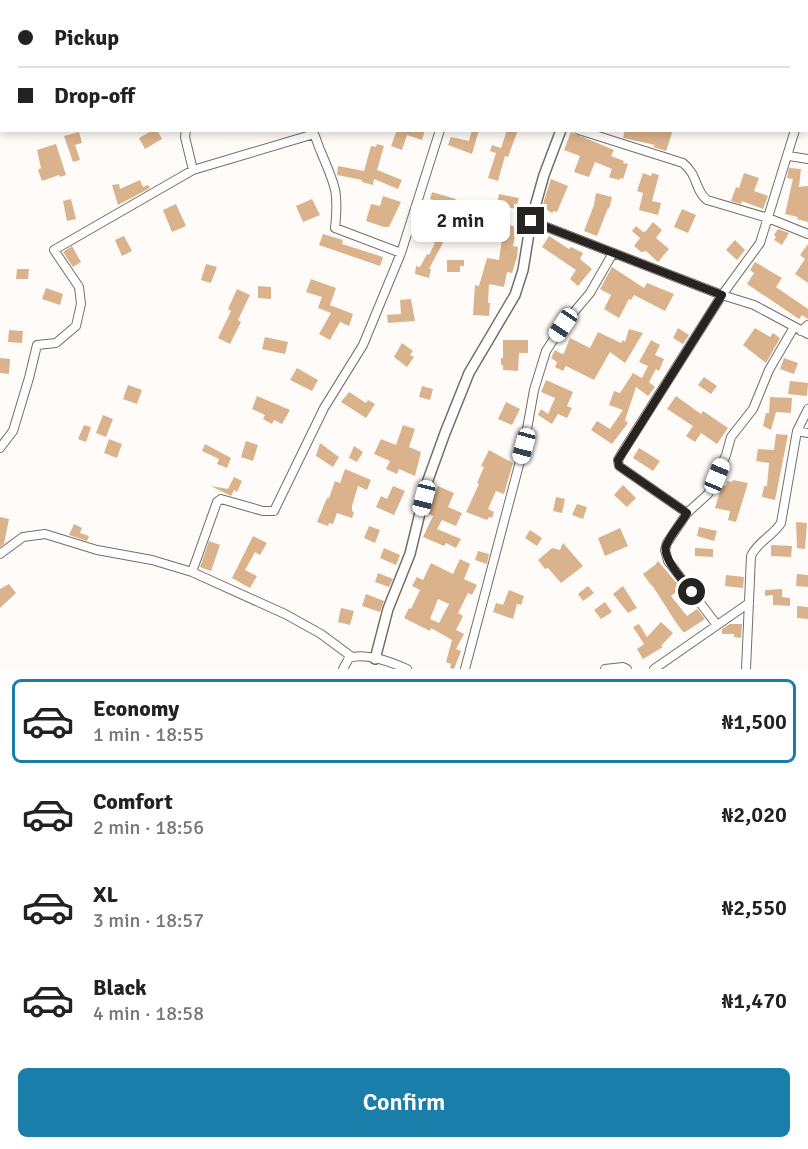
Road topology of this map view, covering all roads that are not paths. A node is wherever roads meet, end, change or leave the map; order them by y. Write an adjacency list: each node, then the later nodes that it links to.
1 (186, 132): 8 (street)
2 (439, 132): 12 (street)
3 (560, 132): 10 (street)
4 (585, 132): 9 (street)
5 (795, 132): 6 (street)
6 (789, 156): 7 (street); 9 (street)
7 (808, 159)
8 (193, 170): 12 (street); 20 (street)
9 (768, 218): 11 (street); 14 (street)
10 (531, 221): 13 (street); 27 (street)
11 (808, 234)
12 (401, 253): 23 (street)
13 (613, 253): 14 (street); 30 (street)
14 (722, 295): 16 (street); 21 (street)
15 (808, 325): 16 (street)
16 (801, 331): 21 (street)
17 (808, 409): 18 (street)
18 (797, 431): 19 (street); 24 (street)
19 (808, 433)
20 (0, 448)
21 (687, 513): 25 (street)
22 (0, 554): 23 (street)
23 (192, 572): 26 (street)
24 (749, 603): 25 (street); 34 (street)
25 (717, 625): 33 (street)
26 (352, 657): 27 (street); 28 (street)
27 (375, 659): 29 (street)
28 (343, 669)
29 (407, 669)
30 (465, 669)
31 (605, 669): 32 (street)
32 (627, 669)
33 (654, 669)
34 (746, 669)

